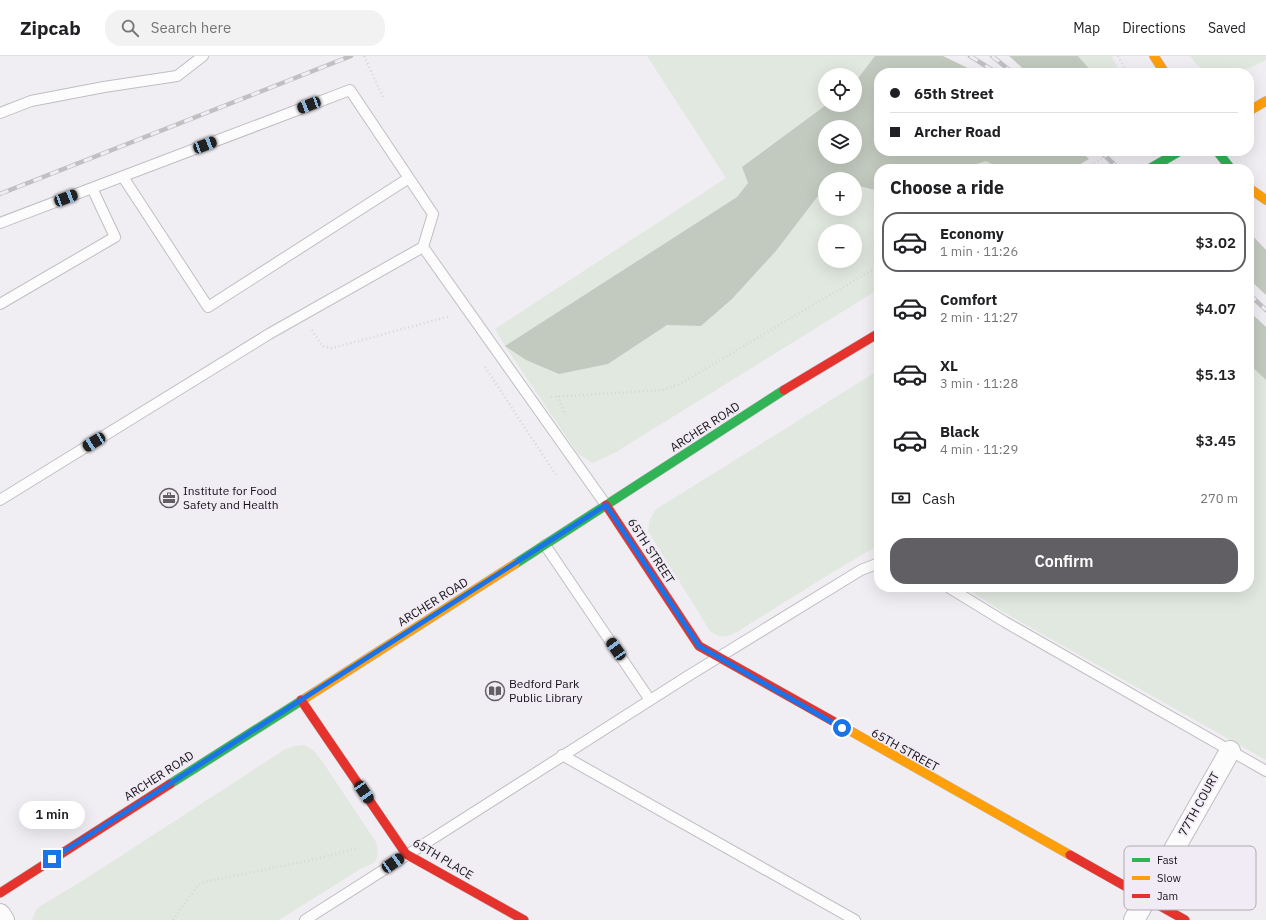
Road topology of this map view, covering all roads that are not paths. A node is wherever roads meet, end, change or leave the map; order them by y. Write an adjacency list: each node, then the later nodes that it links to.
1 (203, 56): 6 (lane)
2 (1154, 56): 3 (main road)
3 (1161, 68)
4 (1266, 101): 5 (main road)
5 (1254, 108)
6 (0, 113)
7 (1171, 156): 9 (main road)
8 (1221, 156): 10 (main road)
9 (1158, 164)
10 (1227, 164)
11 (123, 177): 12 (lane); 12 (lane); 13 (lane)
12 (409, 178): 17 (lane)
13 (92, 188): 16 (lane); 18 (lane)
14 (1254, 192): 15 (main road)
15 (1266, 200)
16 (0, 223)
17 (423, 247): 20 (lane); 21 (lane)
18 (0, 304)
19 (874, 336): 21 (main road, ARCHER ROAD)
20 (0, 500)
21 (606, 505): 22 (main road, ARCHER ROAD); 25 (main road, 65TH STREET)
22 (544, 545): 26 (main road, ARCHER ROAD); 27 (lane)
23 (874, 564): 25 (lane)
24 (956, 592): 28 (lane)
25 (717, 658): 27 (lane); 33 (main road, 65TH STREET)
26 (301, 700): 32 (main road, 65TH PLACE); 34 (main road, ARCHER ROAD)
27 (650, 700): 29 (lane)
28 (1230, 750): 30 (lane); 31 (street, 77TH COURT)
29 (562, 755): 32 (lane); 41 (lane)
30 (1266, 771)
31 (1176, 846)
32 (406, 854): 39 (lane); 40 (main road, 65TH PLACE)
33 (1124, 887)
34 (0, 893)
35 (1140, 910): 42 (street, 77TH COURT)
36 (1166, 910): 43 (main road, 65TH STREET)
37 (0, 914): 38 (street)
38 (4, 920)
39 (305, 920)
40 (524, 920)
41 (855, 920)
42 (1134, 920)
43 (1185, 920)

